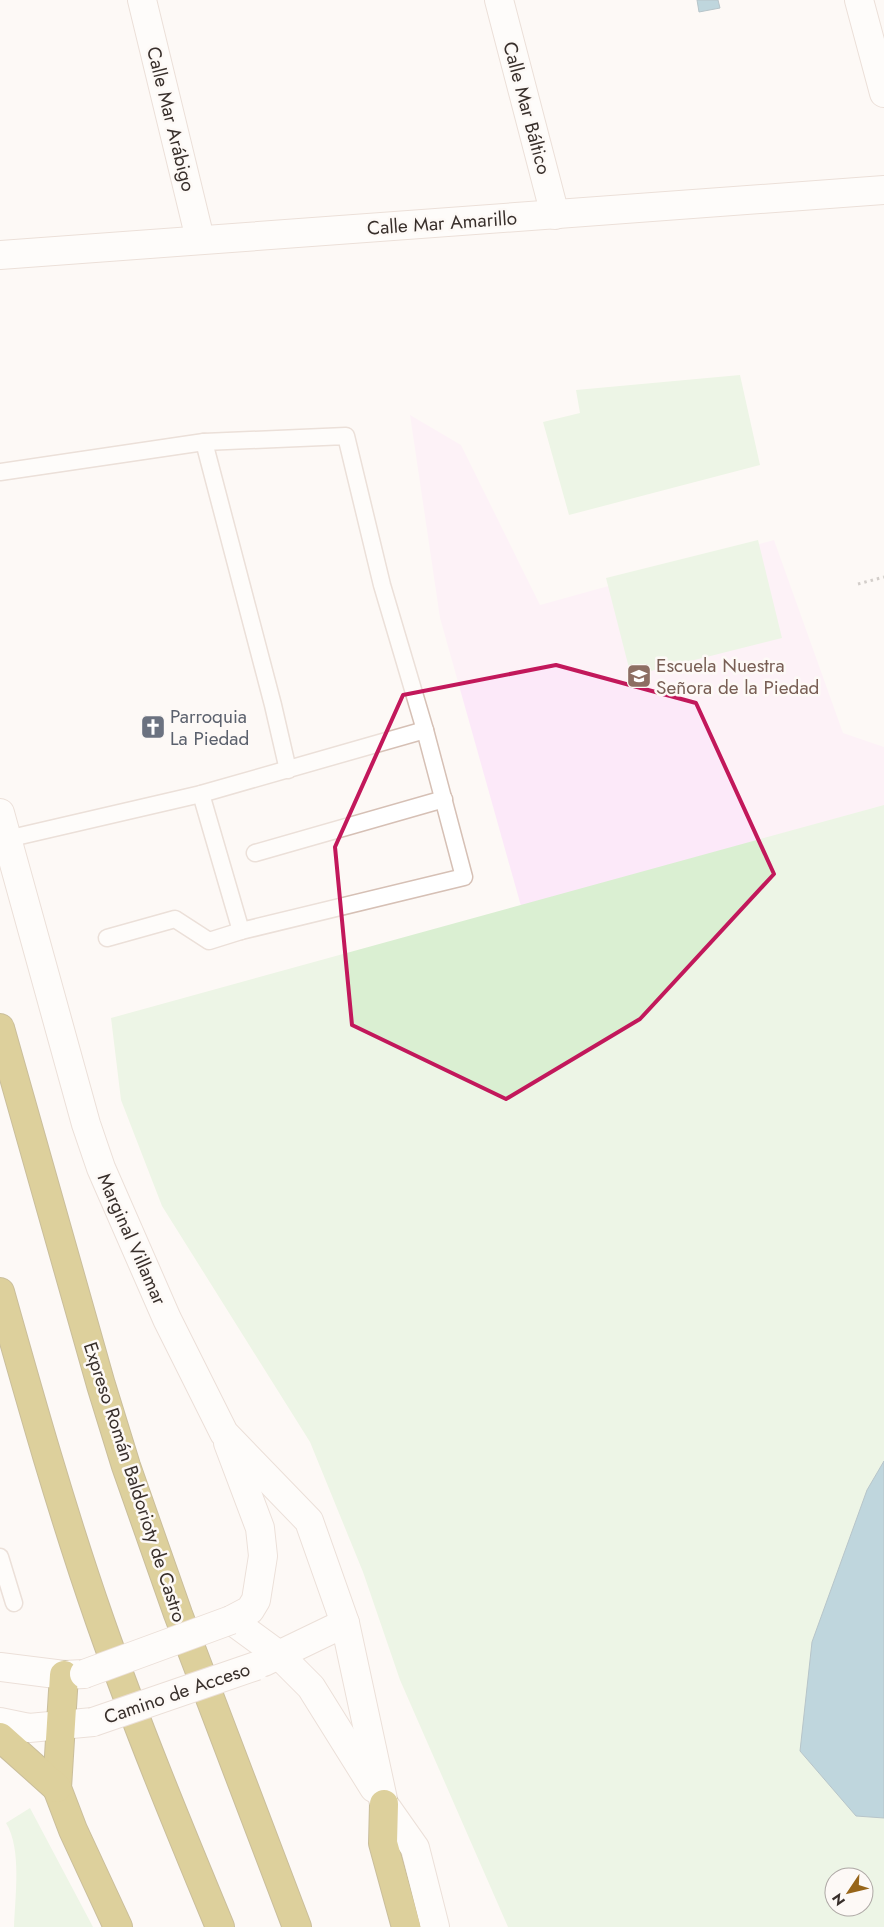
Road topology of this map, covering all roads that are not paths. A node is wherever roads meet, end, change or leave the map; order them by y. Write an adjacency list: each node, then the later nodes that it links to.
1 (142, 0): 7 (street, Calle Mar Arábigo)
2 (499, 0): 6 (street, Calle Mar Báltico)
3 (859, 0): 4 (street)
4 (884, 93)
5 (884, 190): 6 (street, Calle Mar Amarillo)
6 (555, 215): 7 (street, Calle Mar Amarillo)
7 (200, 239): 8 (street, Calle Mar Amarillo)
8 (0, 255)
9 (204, 442): 10 (lane); 11 (lane); 12 (lane)
10 (0, 472)
11 (425, 730): 12 (lane); 14 (lane)
12 (288, 770): 13 (lane)
13 (201, 794): 16 (lane); 18 (lane)
14 (444, 799): 17 (lane); 18 (lane)
15 (0, 813): 16 (street, Marginal Villamar)
16 (7, 840): 22 (street, Marginal Villamar)
17 (255, 853)
18 (241, 931): 19 (lane)
19 (107, 938)
20 (0, 1028): 37 (highway, Expreso Román Baldorioty de Castro)
21 (0, 1292): 36 (highway)
22 (224, 1433): 25 (street); 26 (street, Marginal Villamar)
23 (0, 1556): 24 (lane)
24 (14, 1603)
25 (231, 1620): 27 (street); 29 (street, bridge)
26 (345, 1623): 27 (street, Camino de Acceso); 34 (street, Marginal Villamar)
27 (268, 1661): 31 (street, Camino de Acceso, bridge); 34 (street)
28 (0, 1667): 29 (street)
29 (74, 1675): 31 (highway)
30 (0, 1722): 31 (street, Camino de Acceso)
31 (61, 1725): 33 (highway)
32 (0, 1737): 33 (highway)
33 (57, 1788): 35 (highway)
34 (384, 1804): 38 (highway); 39 (street)
35 (118, 1927)
36 (220, 1927)
37 (297, 1927)
38 (406, 1927)
39 (435, 1927)

